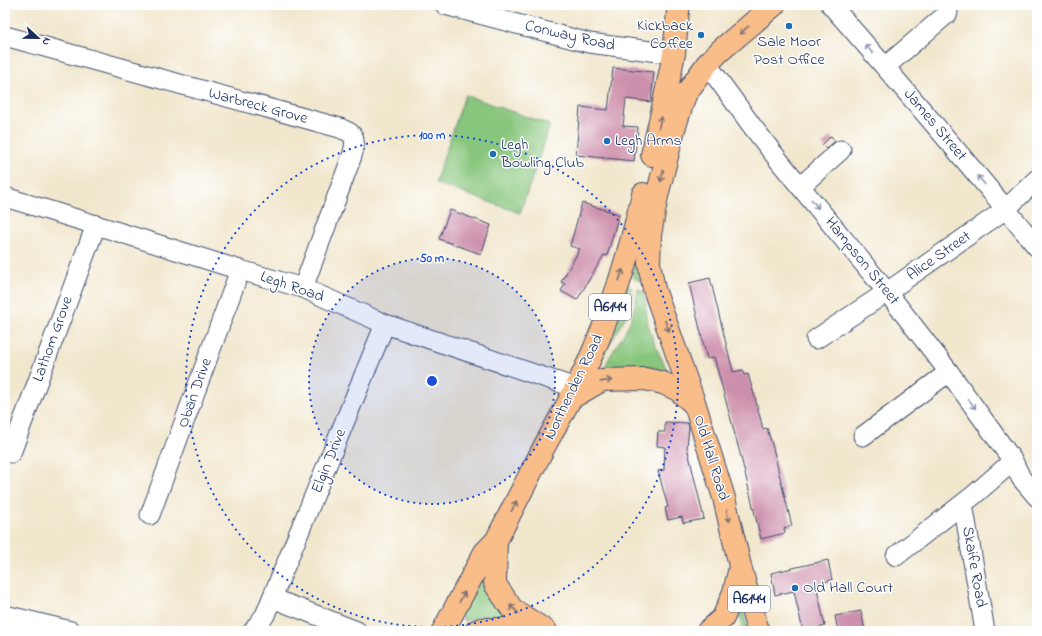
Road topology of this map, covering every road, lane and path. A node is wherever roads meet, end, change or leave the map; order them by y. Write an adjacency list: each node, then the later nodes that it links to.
1 (445, 5): 7 (street, Conway Road)
2 (678, 5): 7 (main road, A6144)
3 (774, 5): 8 (main road, A6144, one-way to 8)
4 (831, 5): 9 (street, James Street, one-way to 4)
5 (948, 13): 9 (street)
6 (5, 36): 18 (street, Warbreck Grove)
7 (674, 54): 23 (main road, Northenden Road / A6144, one-way to 7)
8 (708, 64): 12 (street, Hampson Street); 24 (main road, Old Hall Road / A6144, one-way to 24)
9 (885, 67): 14 (street, James Street, one-way to 9)
10 (841, 150): 12 (street)
11 (1037, 179): 14 (street, Alice Street)
12 (796, 180): 19 (street, Hampson Street, one-way to 19)
13 (5, 197): 15 (street, Legh Road)
14 (1006, 209): 16 (street, James Street); 19 (street, Alice Street)
15 (96, 224): 17 (street, Legh Road); 26 (street, Lathom Grove)
16 (1037, 247)
17 (240, 270): 18 (street, Legh Road); 30 (street, Oban Drive)
18 (303, 288): 20 (street, Legh Road)
19 (887, 292): 21 (street, Alice Street); 22 (street, Hampson Street)
20 (385, 324): 23 (street, Legh Road); 34 (street, Elgin Drive)
21 (816, 339)
22 (949, 372): 25 (street); 27 (street, Hampson Street, one-way to 27)
23 (573, 393): 24 (main road, one-way to 24); 31 (main road, Northenden Road / A6144, one-way to 23)
24 (695, 405): 33 (main road, Old Hall Road / A6144, one-way to 33)
25 (863, 436)
26 (11, 453)
27 (1013, 461): 28 (street, Hampson Street); 29 (street)
28 (1037, 497)
29 (968, 499): 32 (street); 44 (street, Skaife Road)
30 (150, 515)
31 (496, 541): 39 (main road, Northenden Road, one-way to 31); 41 (main road, A6144, one-way to 31)
32 (896, 556)
33 (740, 566): 42 (main road, A6144); 43 (main road, Old Hall Road / A6144)
34 (272, 598): 37 (street, Elgin Drive); 38 (street)
35 (5, 615): 36 (street)
36 (71, 631)
37 (253, 631)
38 (357, 631)
39 (443, 631)
40 (476, 631): 41 (main road)
41 (546, 631)
42 (708, 631)
43 (758, 631)
44 (985, 631)

